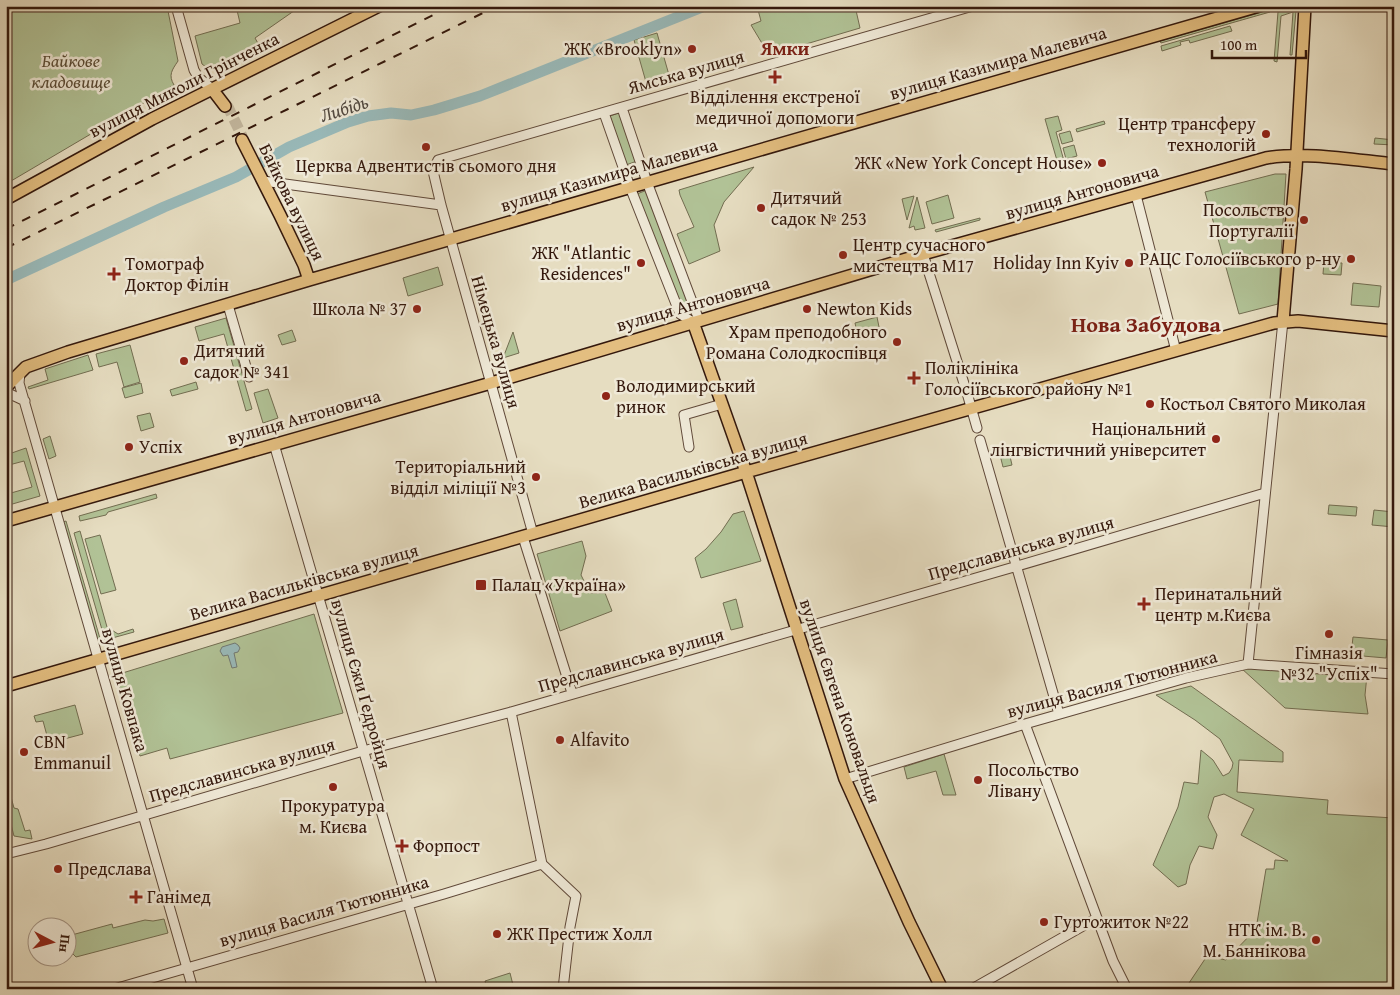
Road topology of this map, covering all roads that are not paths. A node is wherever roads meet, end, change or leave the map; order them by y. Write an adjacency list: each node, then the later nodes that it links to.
1 (176, 6): 6 (street)
2 (379, 6): 6 (main road, вулиця Миколи Грінченка)
3 (973, 6): 8 (street, Ямська вулиця)
4 (1259, 6): 15 (main road, вулиця Казимира Малевича)
5 (1305, 6): 11 (main road)
6 (212, 89): 7 (main road); 18 (main road, вулиця Миколи Грінченка)
7 (225, 106)
8 (622, 108): 9 (street, Ямська вулиця); 15 (street)
9 (604, 113): 12 (street, Ямська вулиця); 16 (street)
10 (242, 140): 14 (main road, Байкова вулиця)
11 (1296, 156): 13 (main road, вулиця Антоновича); 17 (main road, вулиця Антоновича); 25 (main road)
12 (438, 160): 19 (street, Німецька вулиця)
13 (1394, 164)
14 (262, 178): 19 (street); 22 (main road, Байкова вулиця)
15 (647, 182): 16 (main road, вулиця Казимира Малевича); 24 (street)
16 (630, 187): 20 (main road, вулиця Казимира Малевича); 24 (street)
17 (1136, 194): 21 (main road, вулиця Антоновича); 27 (street)
18 (6, 199)
19 (441, 205): 20 (street, Німецька вулиця)
20 (451, 239): 22 (main road, вулиця Казимира Малевича); 30 (street, Німецька вулиця)
21 (923, 254): 24 (main road, вулиця Антоновича); 35 (street)
22 (309, 280): 23 (main road, вулиця Казимира Малевича)
23 (228, 305): 28 (main road, вулиця Казимира Малевича); 29 (street)
24 (696, 321): 30 (main road, вулиця Антоновича); 34 (main road, вулиця Євгена Коновальця)
25 (1283, 321): 26 (main road, Велика Васильківська вулиця); 27 (main road, Велика Васильківська вулиця); 41 (street)
26 (1394, 331)
27 (1176, 350): 35 (main road, Велика Васильківська вулиця)
28 (20, 373): 31 (main road, вулиця Казимира Малевича); 33 (street, вулиця Ковпака)
29 (249, 377)
30 (491, 383): 38 (main road, вулиця Антоновича); 44 (street, Німецька вулиця)
31 (6, 387)
32 (6, 395): 33 (street)
33 (25, 401): 42 (street, вулиця Ковпака)
34 (722, 404): 39 (street); 40 (main road, вулиця Євгена Коновальця)
35 (971, 408): 36 (street); 40 (main road, Велика Васильківська вулиця)
36 (977, 428)
37 (980, 440): 45 (street)
38 (274, 444): 42 (main road, вулиця Антоновича); 46 (street, вулиця Єжи Ґедройця)
39 (689, 447)
40 (746, 472): 44 (main road, Велика Васильківська вулиця); 47 (main road, вулиця Євгена Коновальця)
41 (1264, 493): 45 (street, Предславинська вулиця); 49 (street)
42 (55, 506): 43 (main road, вулиця Антоновича); 48 (street, вулиця Ковпака)
43 (6, 521)
44 (528, 535): 46 (main road, Велика Васильківська вулиця); 52 (street, Німецька вулиця)
45 (1016, 567): 47 (street, Предславинська вулиця); 54 (street)
46 (319, 595): 48 (main road, Велика Васильківська вулиця); 56 (street, вулиця Єжи Ґедройця)
47 (797, 629): 52 (street, Предславинська вулиця); 57 (main road, вулиця Євгена Коновальця)
48 (100, 659): 51 (main road, Велика Васильківська вулиця); 58 (street, вулиця Ковпака)
49 (1248, 664): 50 (street, вулиця Василя Тютюнника); 54 (street, вулиця Василя Тютюнника)
50 (1394, 674)
51 (6, 686)
52 (572, 693): 53 (street, Предславинська вулиця)
53 (511, 712): 56 (street, Предславинська вулиця); 60 (street)
54 (1059, 714): 55 (street, вулиця Василя Тютюнника)
55 (1025, 724): 57 (street, вулиця Василя Тютюнника); 62 (street)
56 (363, 752): 58 (street, Предславинська вулиця); 61 (street, вулиця Єжи Ґедройця)
57 (845, 779): 68 (main road, вулиця Євгена Коновальця)
58 (144, 816): 59 (street, Предславинська вулиця); 63 (street, вулиця Ковпака)
59 (6, 854)
60 (542, 864): 61 (street, вулиця Василя Тютюнника); 67 (street)
61 (409, 904): 63 (street, вулиця Василя Тютюнника); 66 (street, вулиця Єжи Ґедройця)
62 (1097, 918): 69 (street); 70 (street)
63 (186, 967): 64 (street, вулиця Василя Тютюнника); 65 (street, вулиця Ковпака)
64 (114, 989)
65 (193, 989)
66 (433, 989)
67 (563, 989)
68 (942, 989)
69 (972, 989)
70 (1127, 989)

